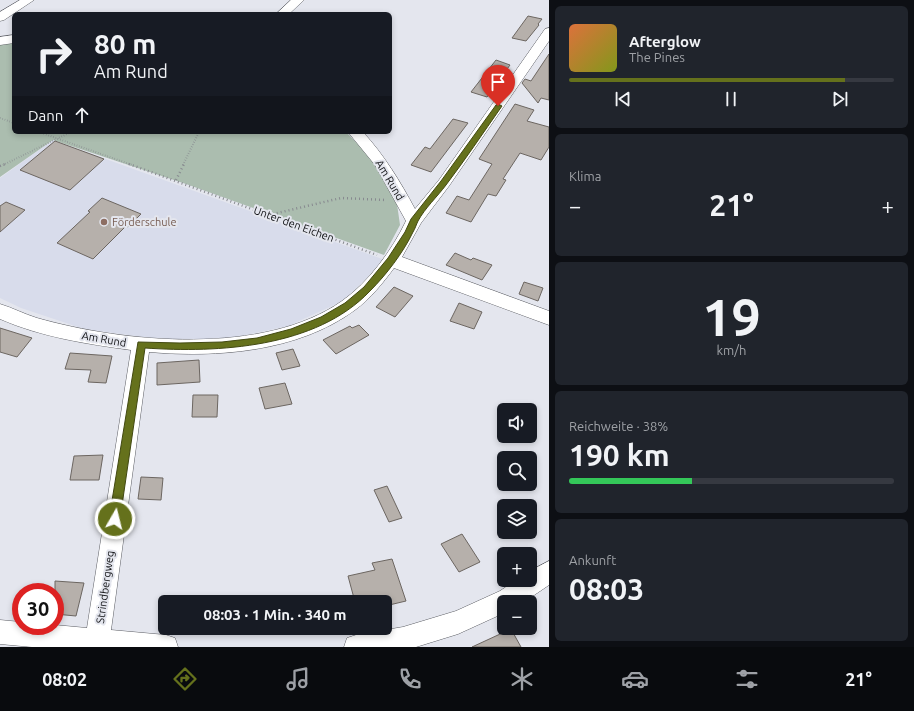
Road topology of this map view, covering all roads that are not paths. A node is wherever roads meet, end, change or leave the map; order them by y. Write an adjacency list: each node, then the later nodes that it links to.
1 (28, 0): 4 (street)
2 (298, 0): 3 (street)
3 (284, 12)
4 (0, 17)
5 (549, 32): 9 (street)
6 (12, 39): 7 (street)
7 (0, 41)
8 (357, 134): 9 (street, Am Rund)
9 (414, 220): 10 (street, Am Rund)
10 (391, 260): 12 (street); 13 (street, Am Rund)
11 (0, 311): 13 (street, Am Rund)
12 (549, 318)
13 (141, 344): 16 (street, Strindbergweg)
14 (549, 572): 18 (street)
15 (0, 632): 16 (street)
16 (97, 640): 17 (street)
17 (166, 647)
18 (356, 647)

